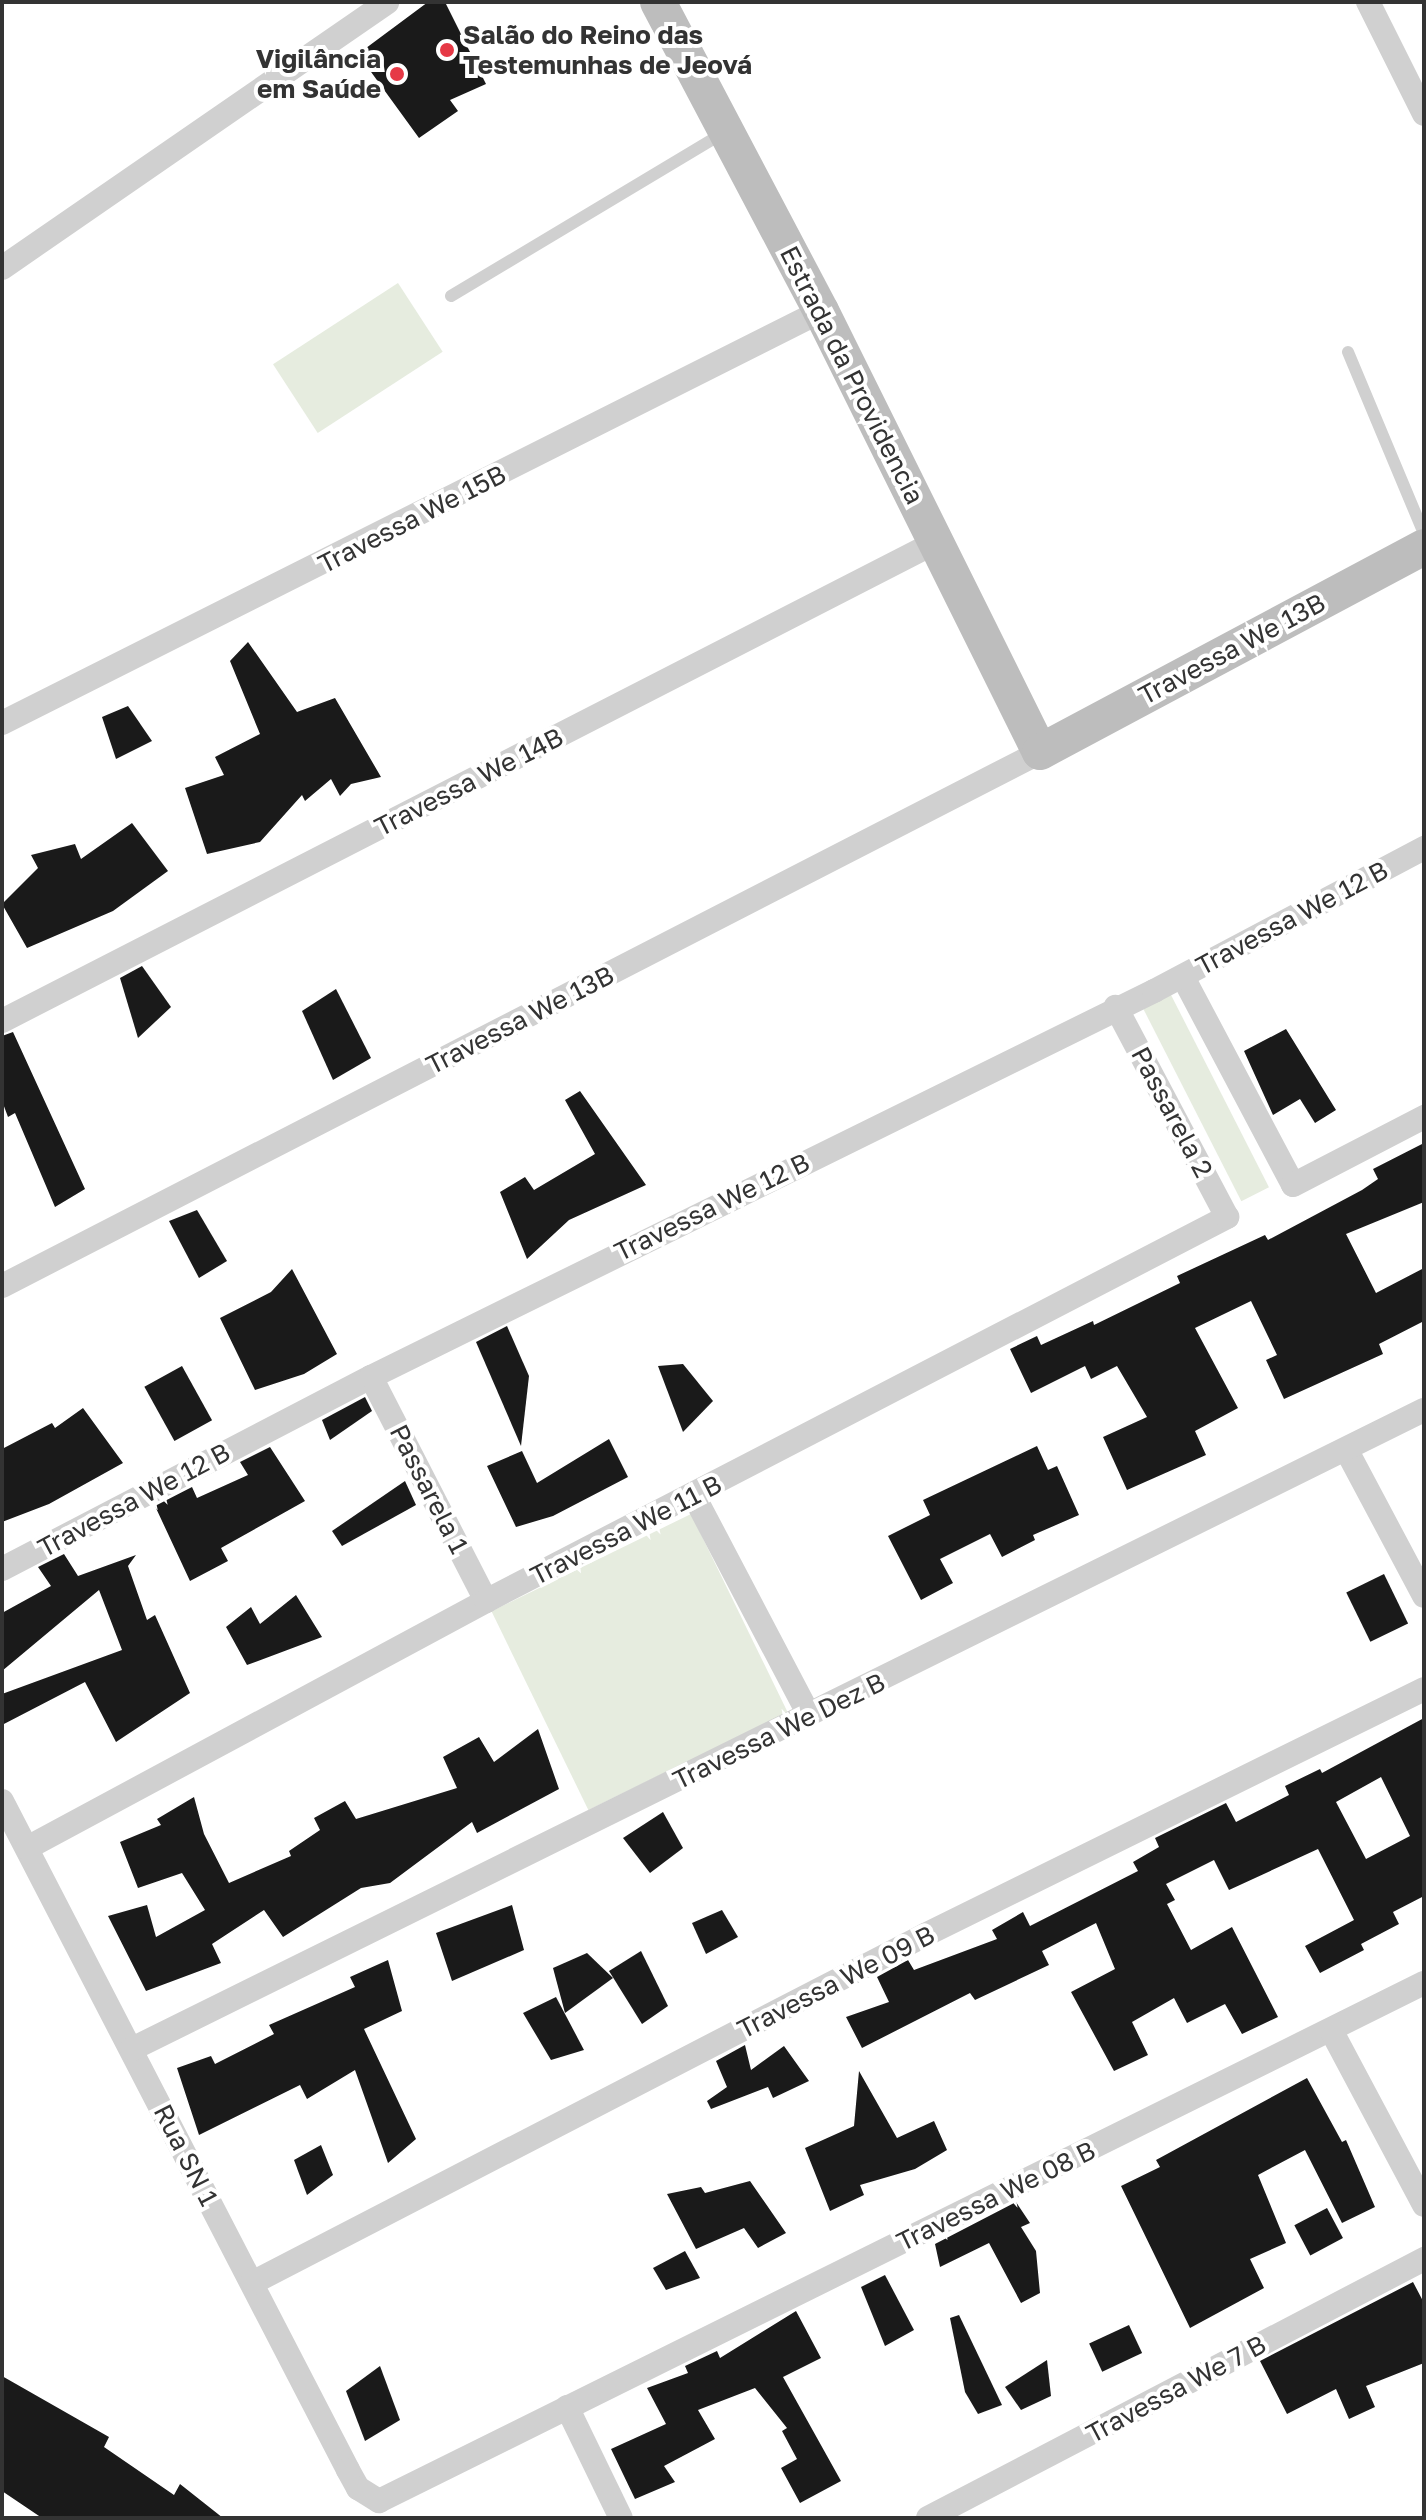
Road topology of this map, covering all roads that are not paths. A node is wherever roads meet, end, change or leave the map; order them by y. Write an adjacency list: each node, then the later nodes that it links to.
1 (387, 2): 6 (street)
2 (658, 2): 5 (main road, Estrada da Providencia)
3 (1368, 2): 4 (street)
4 (1424, 114)
5 (726, 131): 7 (lane); 8 (main road, Estrada da Providencia)
6 (2, 268)
7 (451, 296)
8 (821, 311): 11 (main road, Estrada da Providencia); 13 (street, Travessa We 15B)
9 (1348, 352): 10 (lane)
10 (1424, 534)
11 (936, 542): 14 (main road, Estrada da Providencia); 18 (street, Travessa We 14B)
12 (1424, 547): 14 (main road, Travessa We 13B)
13 (2, 723)
14 (1039, 752): 21 (street, Travessa We 13B)
15 (1424, 848): 16 (street, Travessa We 12 B)
16 (1183, 977): 17 (street, Travessa We 12 B); 19 (street)
17 (1116, 1007): 20 (street, Passarela 2); 22 (street, Travessa We 12 B)
18 (2, 1021)
19 (1424, 1117)
20 (1227, 1217): 25 (street, Travessa We 11 B)
21 (2, 1286)
22 (371, 1377): 26 (street, Travessa We 12 B); 28 (street, Passarela 1)
23 (1422, 1417): 24 (street, Travessa We Dez B)
24 (1347, 1451): 27 (street); 30 (street, Travessa We Dez B)
25 (694, 1496): 28 (street, Travessa We 11 B); 30 (street)
26 (2, 1569)
27 (1424, 1596)
28 (486, 1601): 32 (street, Travessa We 11 B)
29 (1424, 1689): 38 (street, Travessa We 09 B)
30 (809, 1715): 35 (street, Travessa We Dez B)
31 (2, 1801): 32 (street, Rua SN 1)
32 (27, 1848): 35 (street, Rua SN 1)
33 (1424, 1983): 34 (street, Travessa We 08 B)
34 (1331, 2030): 36 (street); 39 (street, Travessa We 08 B)
35 (132, 2049): 38 (street, Rua SN 1)
36 (1424, 2205)
37 (1424, 2259): 42 (street, Travessa We 7 B)
38 (252, 2283): 40 (street, Rua SN 1)
39 (567, 2407): 40 (street, Travessa We 08 B); 41 (street)
40 (379, 2501)
41 (621, 2518)
42 (928, 2518)

